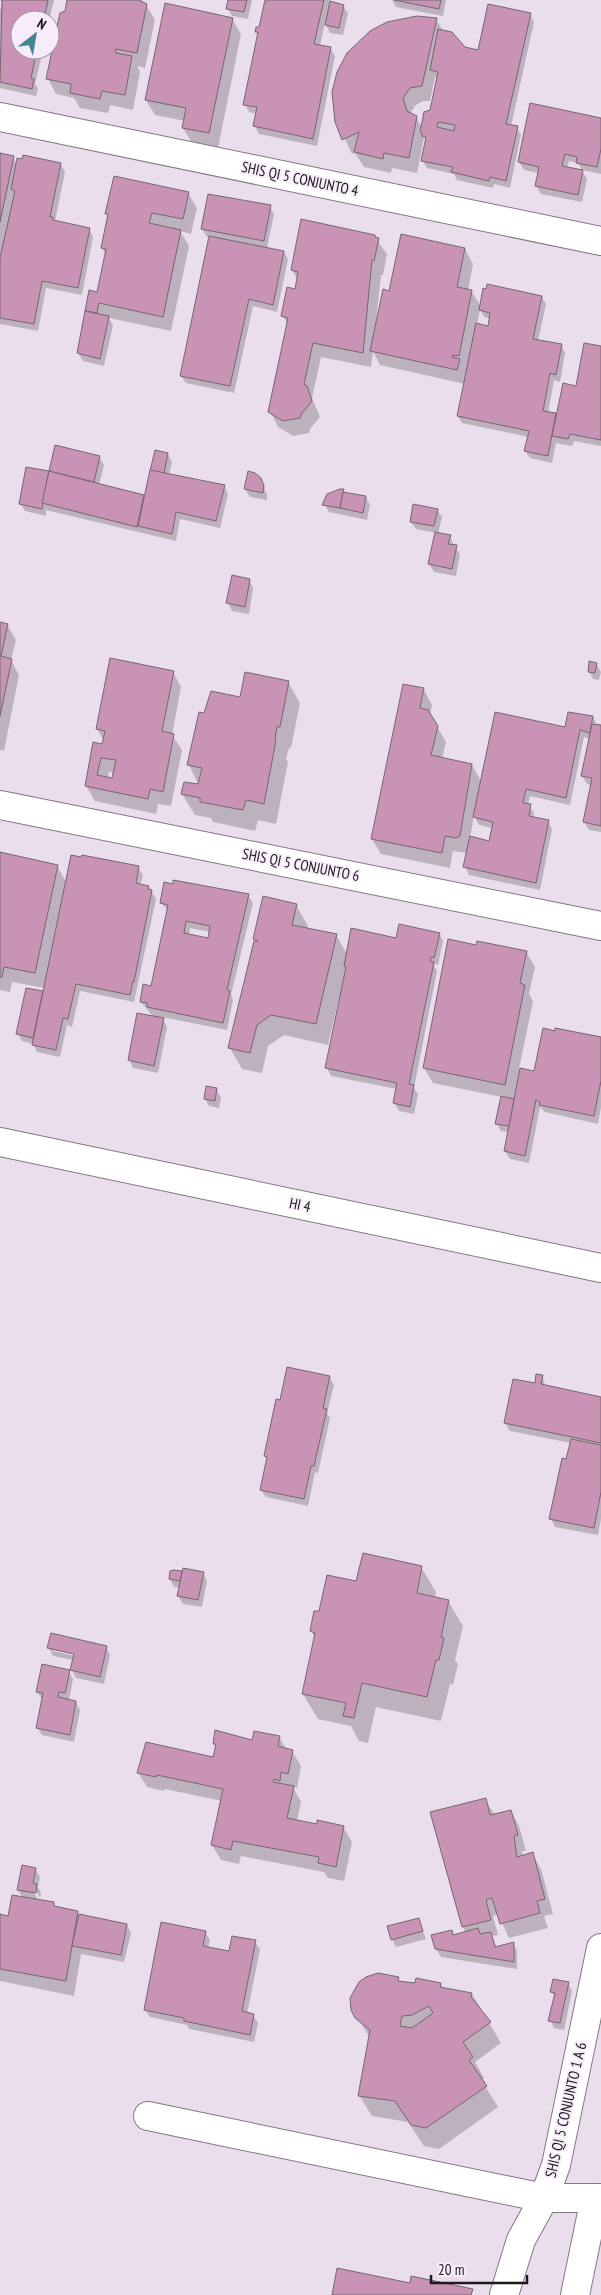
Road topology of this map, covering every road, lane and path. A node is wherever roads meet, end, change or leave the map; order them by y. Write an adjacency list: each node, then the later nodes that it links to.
1 (0, 117): 2 (street, SHIS QI 5 CONJUNTO 4)
2 (601, 241)
3 (0, 805): 4 (street, SHIS QI 5 CONJUNTO 6)
4 (601, 926)
5 (0, 1142): 6 (street, HI 4)
6 (601, 1268)
7 (601, 1948): 9 (street, SHIS QI 5 CONJUNTO 1 A 6)
8 (148, 2116): 9 (street)
9 (544, 2198): 10 (street); 11 (street, SHIS QI 5 CONJUNTO 1 A 6)
10 (598, 2198): 12 (street)
11 (504, 2295)
12 (575, 2295)

